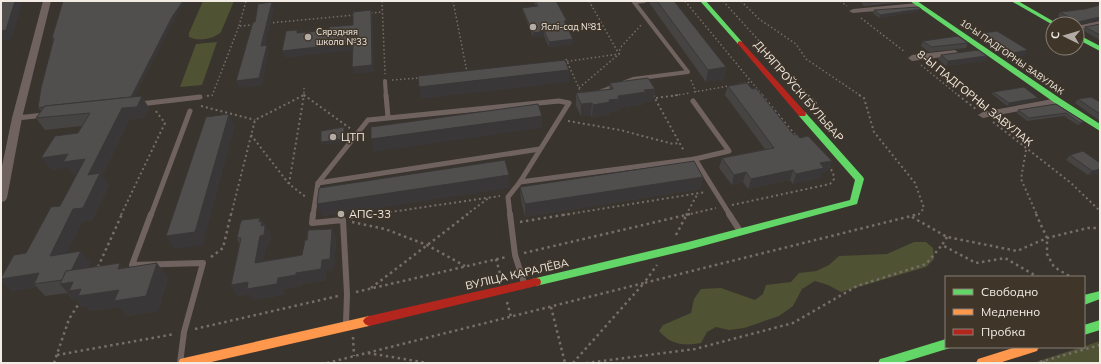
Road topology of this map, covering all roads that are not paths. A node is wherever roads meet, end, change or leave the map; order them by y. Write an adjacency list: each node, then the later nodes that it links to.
1 (47, 1): 27 (street)
2 (644, 1): 5 (lane)
3 (703, 1): 34 (street, ДНЯПРОЎСКІ БУЛЬВАР)
4 (1014, 1): 8 (street)
5 (634, 2): 17 (lane)
6 (916, 3): 7 (street); 13 (street, 10-Ы ПАДГОРНЫ ЗАВУЛАК)
7 (853, 11)
8 (1045, 18)
9 (1100, 23): 10 (street)
10 (1085, 26)
11 (1085, 41): 12 (street)
12 (1100, 49)
13 (986, 50): 14 (street); 20 (street, 10-Ы ПАДГОРНЫ ЗАВУЛАК)
14 (912, 58)
15 (385, 81): 26 (lane)
16 (200, 97): 21 (lane)
17 (583, 98)
18 (576, 101): 22 (lane)
19 (693, 101): 30 (lane)
20 (1058, 101): 25 (street); 28 (street, 10-Ы ПАДГОРНЫ ЗАВУЛАК)
21 (134, 104)
22 (569, 104): 26 (lane); 29 (lane)
23 (190, 111): 44 (lane)
24 (48, 114): 27 (lane)
25 (983, 115)
26 (388, 117): 32 (lane)
27 (16, 118): 33 (street)
28 (1100, 128)
29 (540, 149): 31 (lane); 32 (lane)
30 (695, 159): 31 (lane); 35 (lane)
31 (520, 182): 36 (lane)
32 (318, 183): 39 (lane)
33 (1, 198)
34 (854, 202): 35 (street, ВУЛІЦА КАРАЛЁВА)
35 (741, 233): 36 (street, ВУЛІЦА КАРАЛЁВА)
36 (525, 285): 39 (street, ВУЛІЦА КАРАЛЁВА)
37 (1100, 294): 38 (street)
38 (1085, 300)
39 (349, 324): 45 (street, ВУЛІЦА КАРАЛЁВА)
40 (1100, 325): 41 (street)
41 (1085, 330)
42 (945, 344): 46 (street)
43 (1030, 348): 47 (street)
44 (180, 363)
45 (184, 363)
46 (884, 363)
47 (982, 363)

